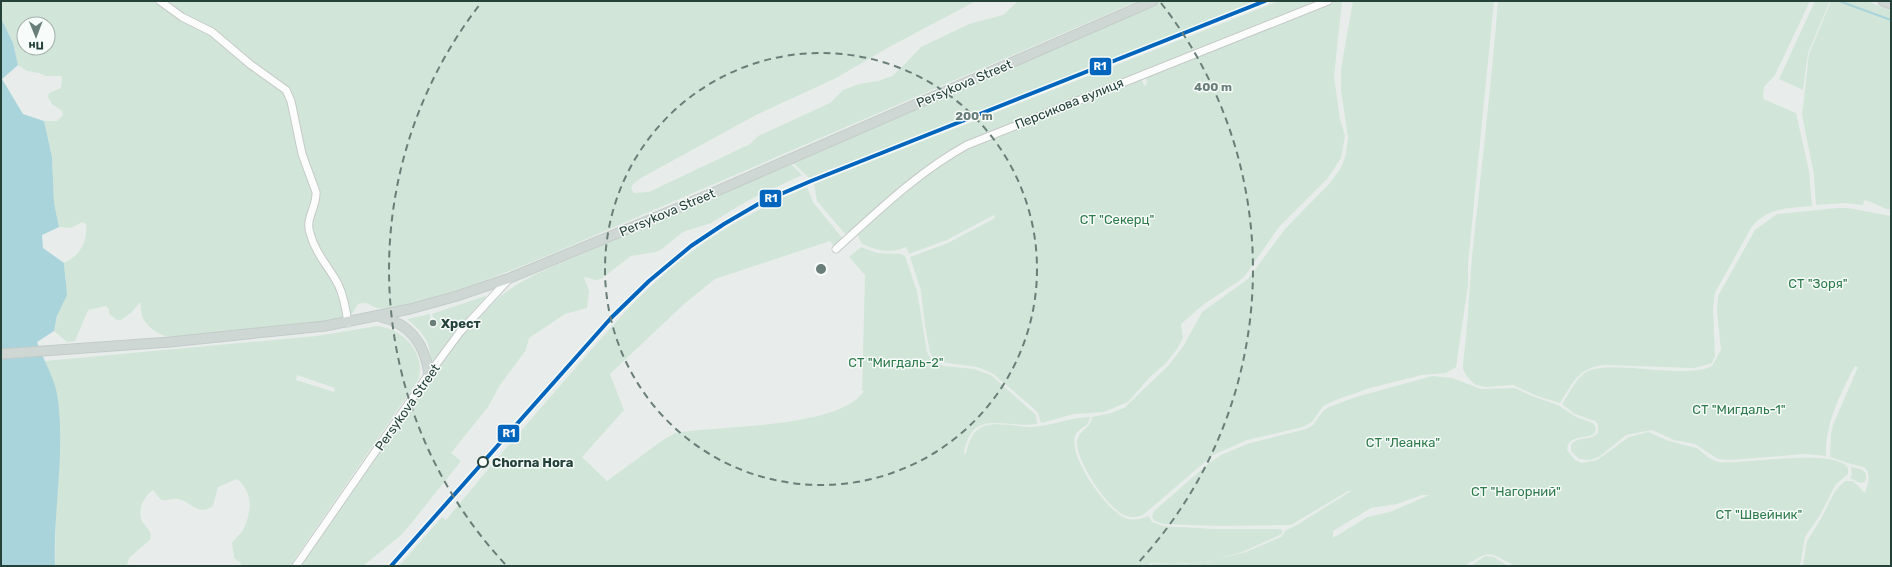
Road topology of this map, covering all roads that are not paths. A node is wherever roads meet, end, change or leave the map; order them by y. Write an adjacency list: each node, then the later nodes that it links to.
1 (160, 1): 9 (street)
2 (1152, 1): 7 (main road, Persykova Street)
3 (1328, 1): 6 (street, Персикова вулиця)
4 (1883, 1): 5 (main road)
5 (1891, 4)
6 (836, 249)
7 (510, 278): 8 (main road); 11 (street, Persykova Street)
8 (378, 317): 9 (main road); 11 (main road)
9 (348, 323): 10 (main road)
10 (1, 354)
11 (429, 374): 12 (street, Persykova Street)
12 (296, 566)

